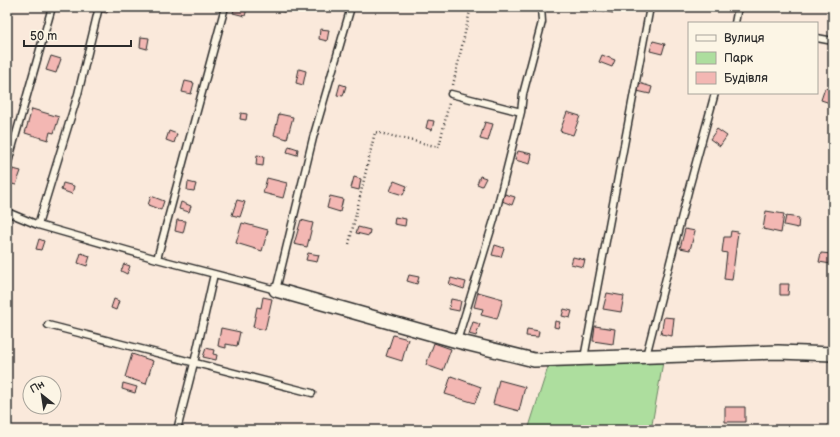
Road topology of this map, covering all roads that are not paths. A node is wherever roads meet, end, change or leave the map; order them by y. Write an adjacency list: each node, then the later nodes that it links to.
1 (52, 7): 14 (lane)
2 (100, 7): 16 (lane)
3 (225, 7): 17 (lane)
4 (351, 7): 19 (lane)
5 (541, 7): 13 (lane)
6 (650, 7): 24 (lane)
7 (738, 7): 8 (lane)
8 (736, 22)
9 (818, 38): 10 (lane)
10 (833, 41)
11 (451, 94): 13 (lane)
12 (715, 94): 23 (lane)
13 (521, 112): 21 (lane)
14 (7, 166)
15 (7, 212): 16 (lane)
16 (38, 224): 17 (lane)
17 (157, 259): 18 (lane)
18 (214, 274): 19 (lane); 25 (lane)
19 (276, 290): 21 (street)
20 (48, 325): 25 (lane)
21 (457, 342): 24 (street)
22 (833, 354): 23 (street)
23 (646, 358): 24 (street)
24 (584, 360)
25 (194, 363): 26 (lane); 27 (lane)
26 (312, 393)
27 (177, 430)

